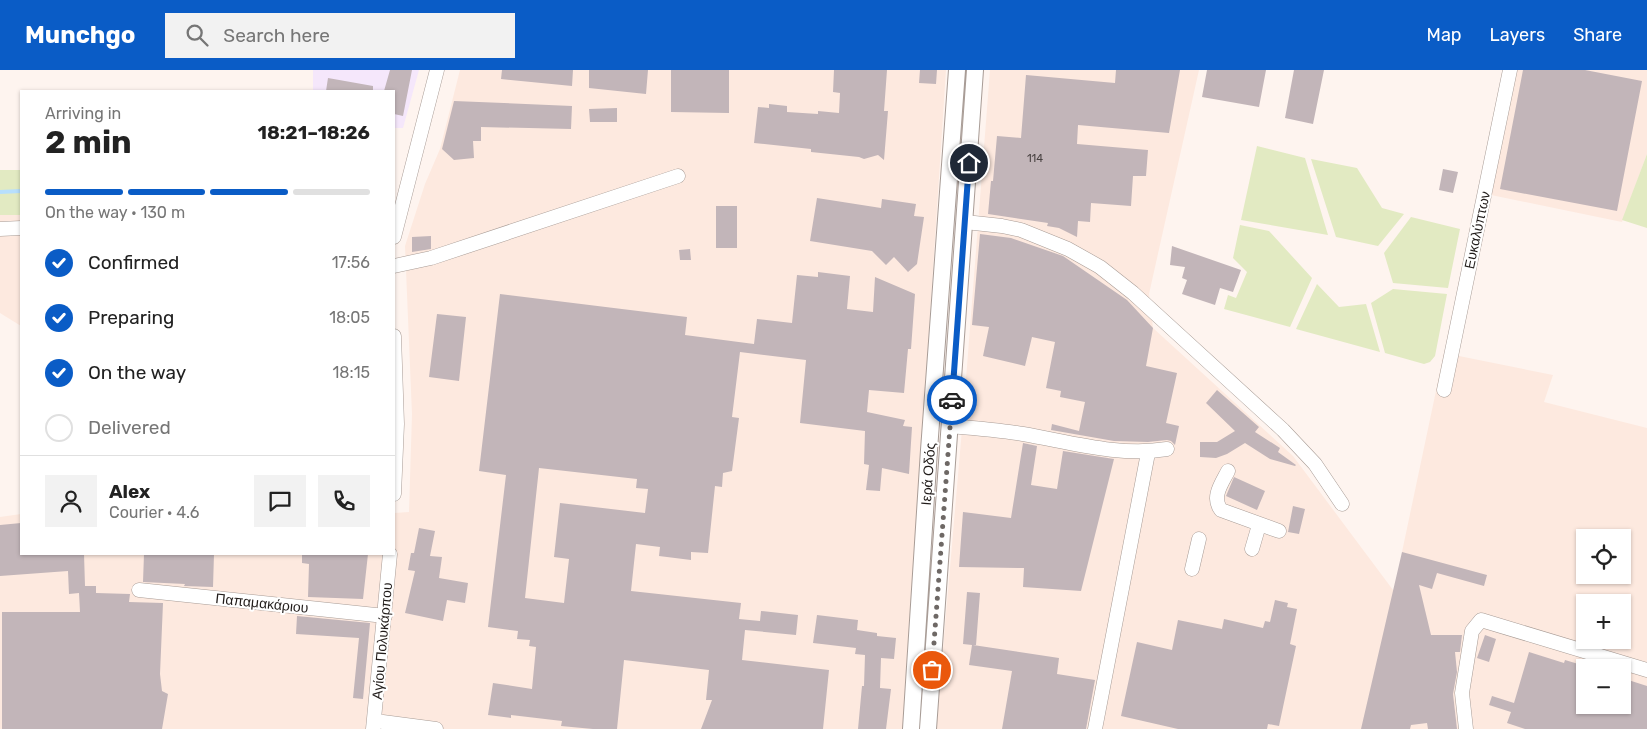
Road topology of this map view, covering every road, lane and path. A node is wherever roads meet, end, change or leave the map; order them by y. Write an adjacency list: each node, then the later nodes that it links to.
1 (437, 70): 9 (street)
2 (957, 70): 30 (main road, Ιερά Οδός)
3 (975, 70): 6 (main road, Ιερά Οδός)
4 (1510, 70): 12 (street, Ευκαλύπτων)
5 (678, 176): 10 (street)
6 (965, 222): 13 (main road, Ιερά Οδός); 18 (street)
7 (20, 228): 8 (street)
8 (0, 229)
9 (395, 233)
10 (395, 266)
11 (395, 380): 16 (street)
12 (1444, 390)
13 (950, 426): 15 (street); 31 (main road, Ιερά Οδός)
14 (1167, 449): 15 (street)
15 (1148, 453): 32 (street)
16 (395, 459)
17 (1228, 471): 19 (street)
18 (1342, 504)
19 (1258, 524): 20 (street); 22 (street)
20 (1278, 531)
21 (1199, 539): 24 (street)
22 (1252, 549)
23 (390, 555): 26 (street, Αγίου Πολυκάρπου)
24 (1192, 569)
25 (139, 590): 26 (street, Παπαμακάριου)
26 (385, 616): 28 (street, Αγίου Πολυκάρπου)
27 (1647, 670): 33 (street)
28 (374, 725): 29 (street)
29 (436, 729)
30 (911, 729)
31 (928, 729)
32 (1095, 729)
33 (1466, 729)

